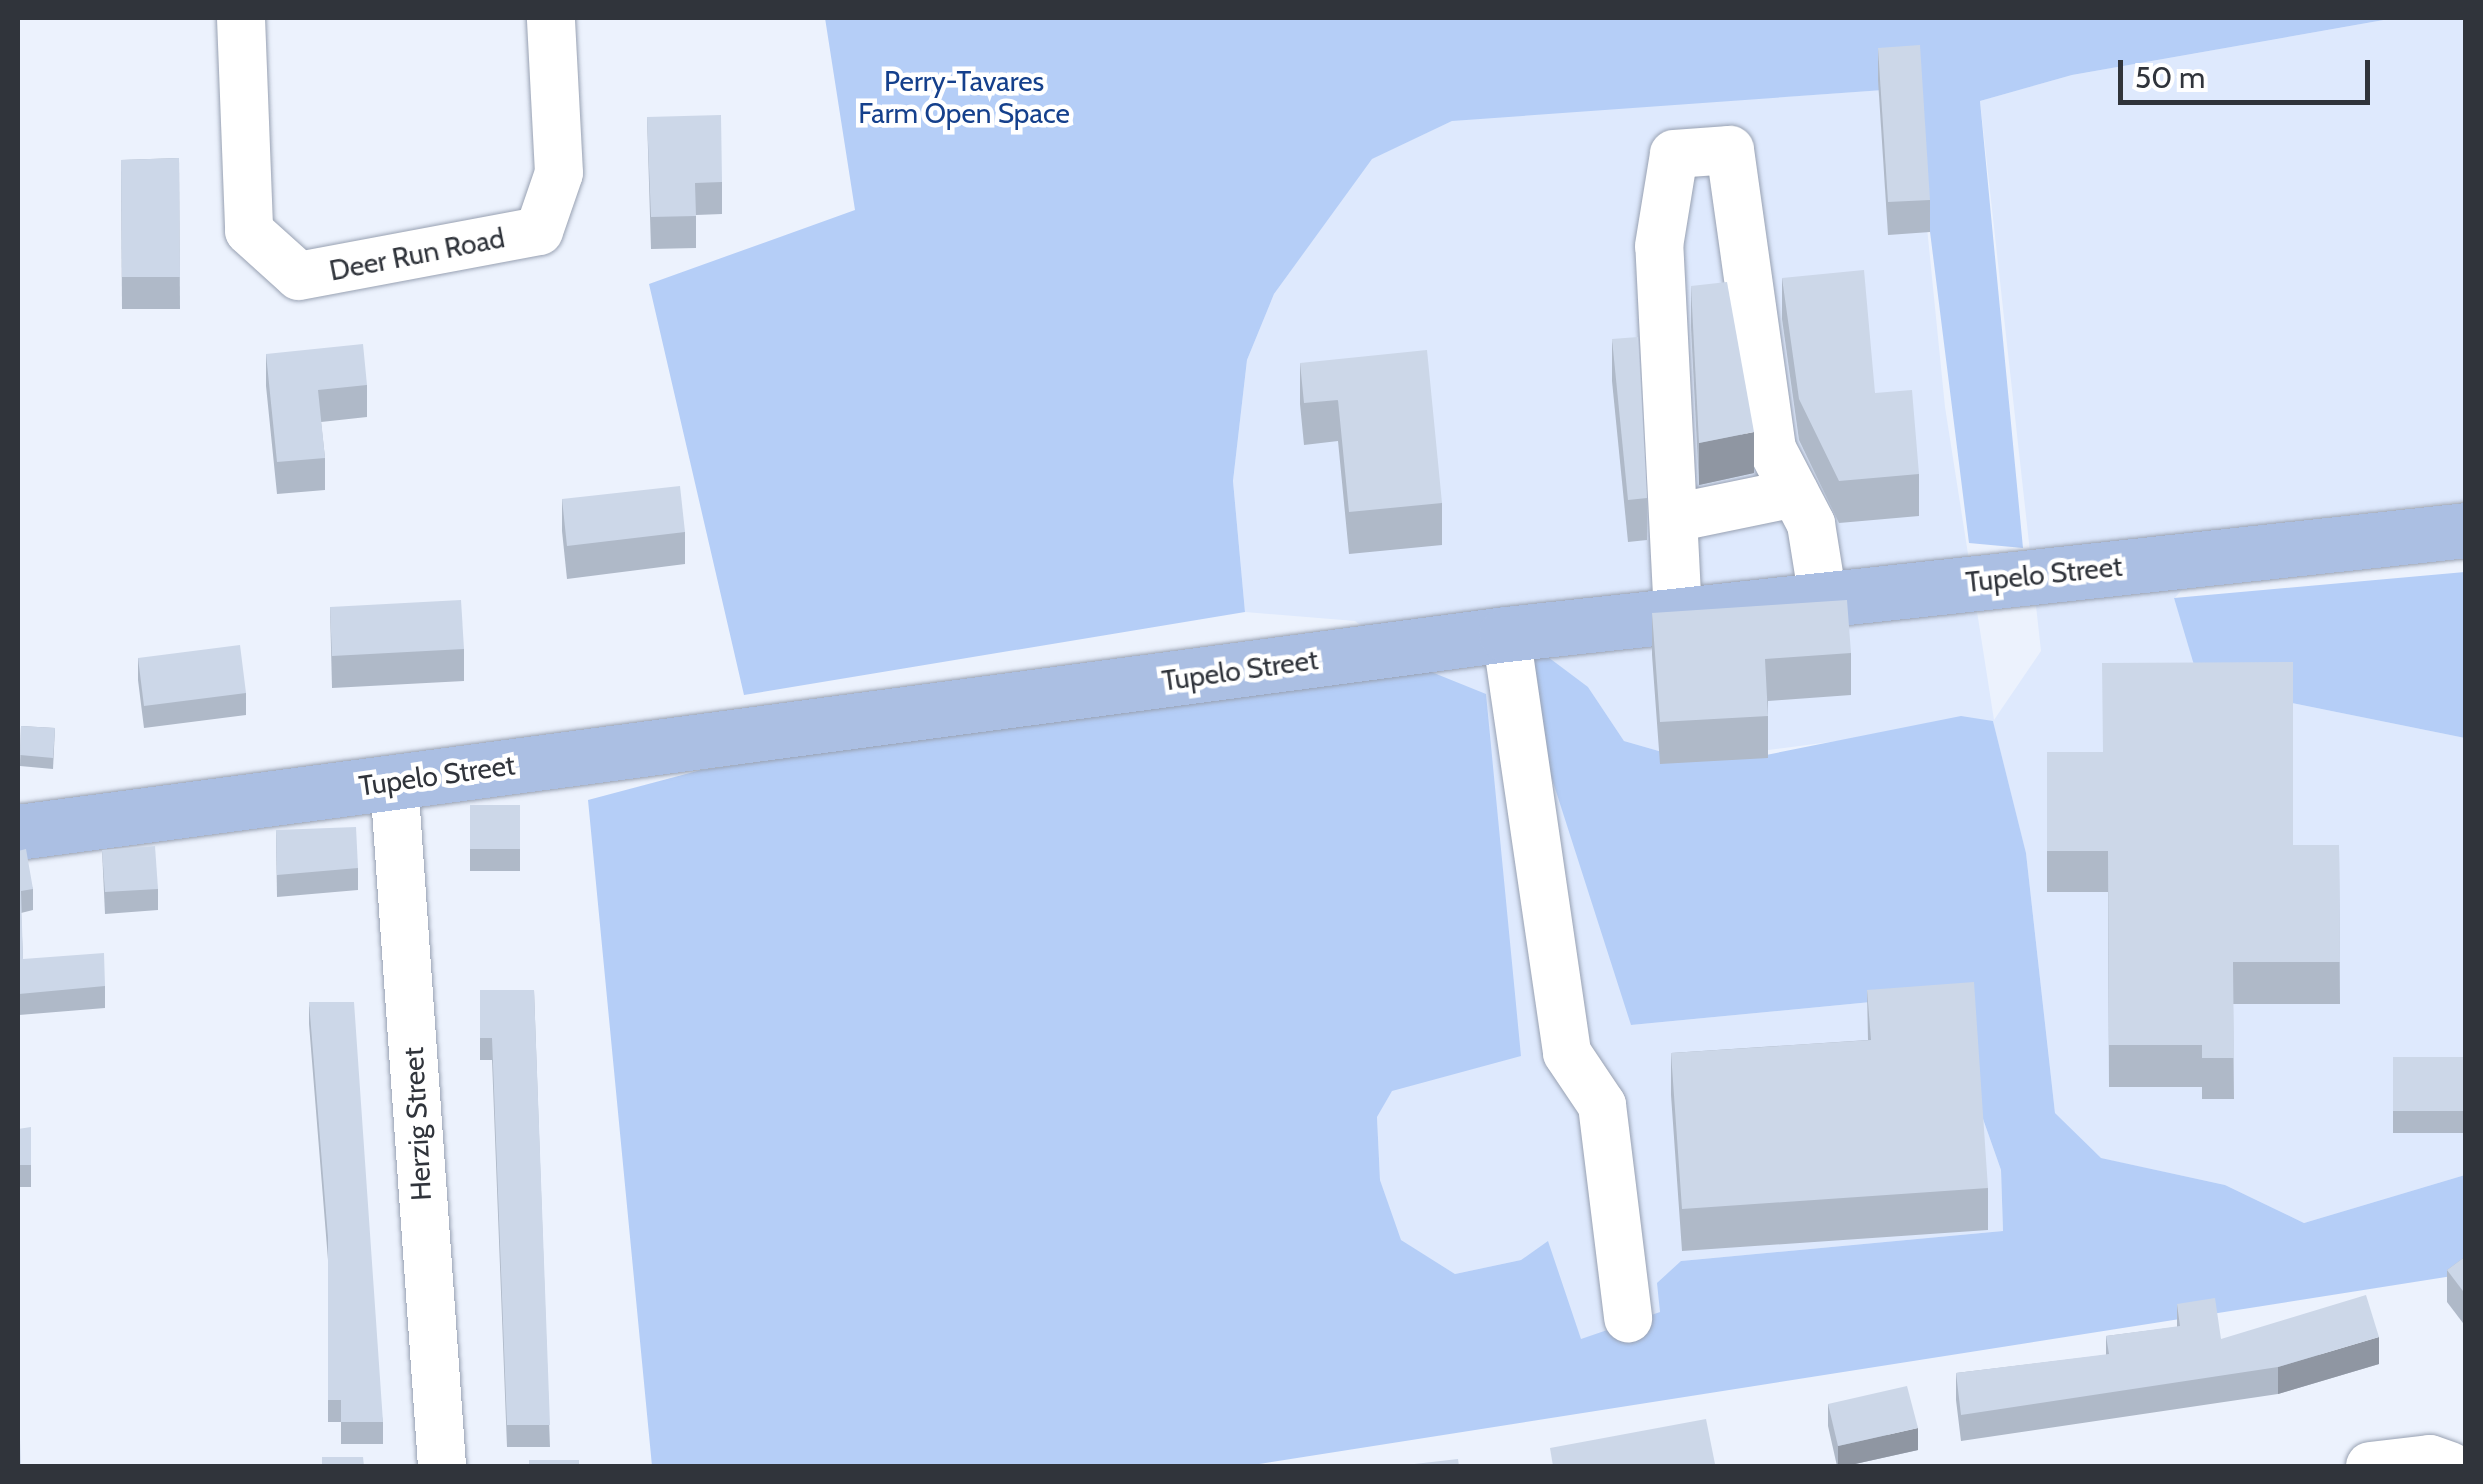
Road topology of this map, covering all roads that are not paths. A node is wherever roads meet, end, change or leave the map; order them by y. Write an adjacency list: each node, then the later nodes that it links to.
1 (241, 18): 2 (street, Deer Run Road)
2 (552, 18)
3 (1795, 493): 4 (street); 4 (street); 6 (street)
4 (1679, 517): 7 (street)
5 (2466, 530): 6 (main road, Tupelo Street)
6 (1823, 599): 7 (main road, Tupelo Street)
7 (1678, 615): 8 (main road, Tupelo Street)
8 (1506, 634): 9 (main road, Tupelo Street); 11 (street)
9 (394, 780): 10 (main road, Tupelo Street); 12 (street, Herzig Street)
10 (18, 832)
11 (1628, 1318)
12 (442, 1466)
13 (2370, 1466): 14 (street)
14 (2450, 1466)

